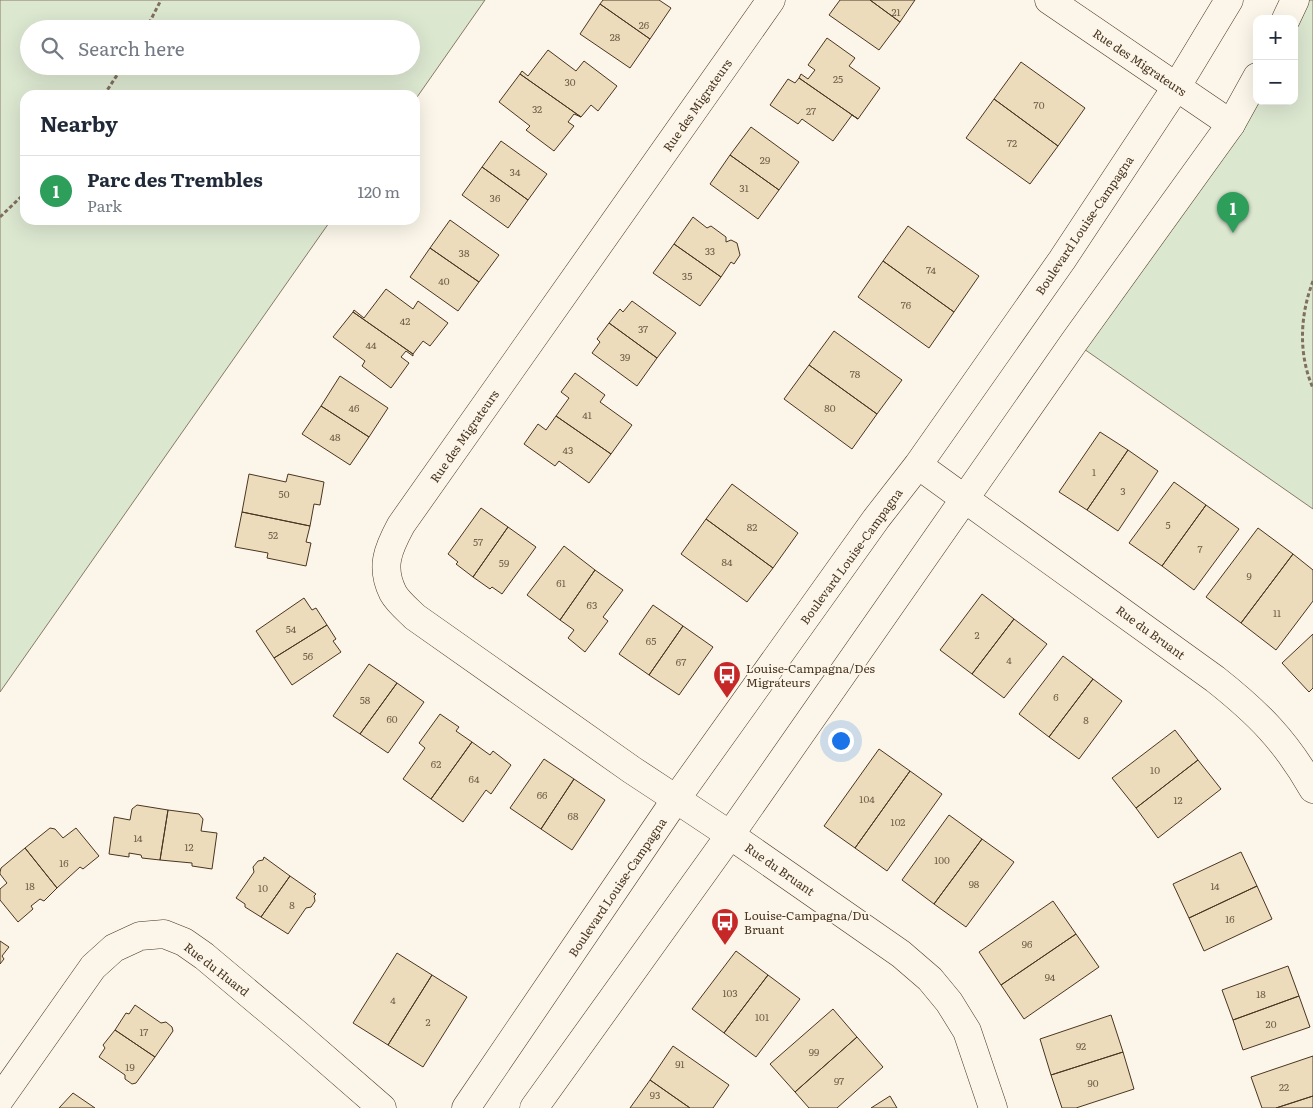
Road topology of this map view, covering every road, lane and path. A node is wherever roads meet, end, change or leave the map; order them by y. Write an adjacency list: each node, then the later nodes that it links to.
1 (161, 0): 7 (path)
2 (771, 0): 20 (street, Rue des Migrateurs)
3 (1049, 0): 10 (street, Rue des Migrateurs)
4 (1229, 0): 10 (street, Boulevard Louise-Campagna)
5 (1295, 0): 6 (street)
6 (1288, 15)
7 (151, 20)
8 (117, 75): 11 (path)
9 (1253, 84): 12 (street)
10 (1177, 86): 12 (street, Rue des Migrateurs); 17 (street, Boulevard Louise-Campagna)
11 (107, 90)
12 (1231, 124): 18 (street)
13 (20, 198): 14 (path)
14 (0, 217)
15 (1313, 281): 16 (path)
16 (1313, 388)
17 (918, 465): 18 (street, Rue du Bruant); 20 (street, Boulevard Louise-Campagna)
18 (965, 499): 19 (street, Rue du Bruant); 21 (street)
19 (1313, 789)
20 (676, 799): 21 (street, Rue des Migrateurs); 24 (street, Boulevard Louise-Campagna)
21 (730, 834): 25 (street); 26 (street, Rue du Bruant)
22 (0, 1099): 23 (street, Rue du Huard)
23 (382, 1108)
24 (466, 1108)
25 (534, 1108)
26 (993, 1108)

